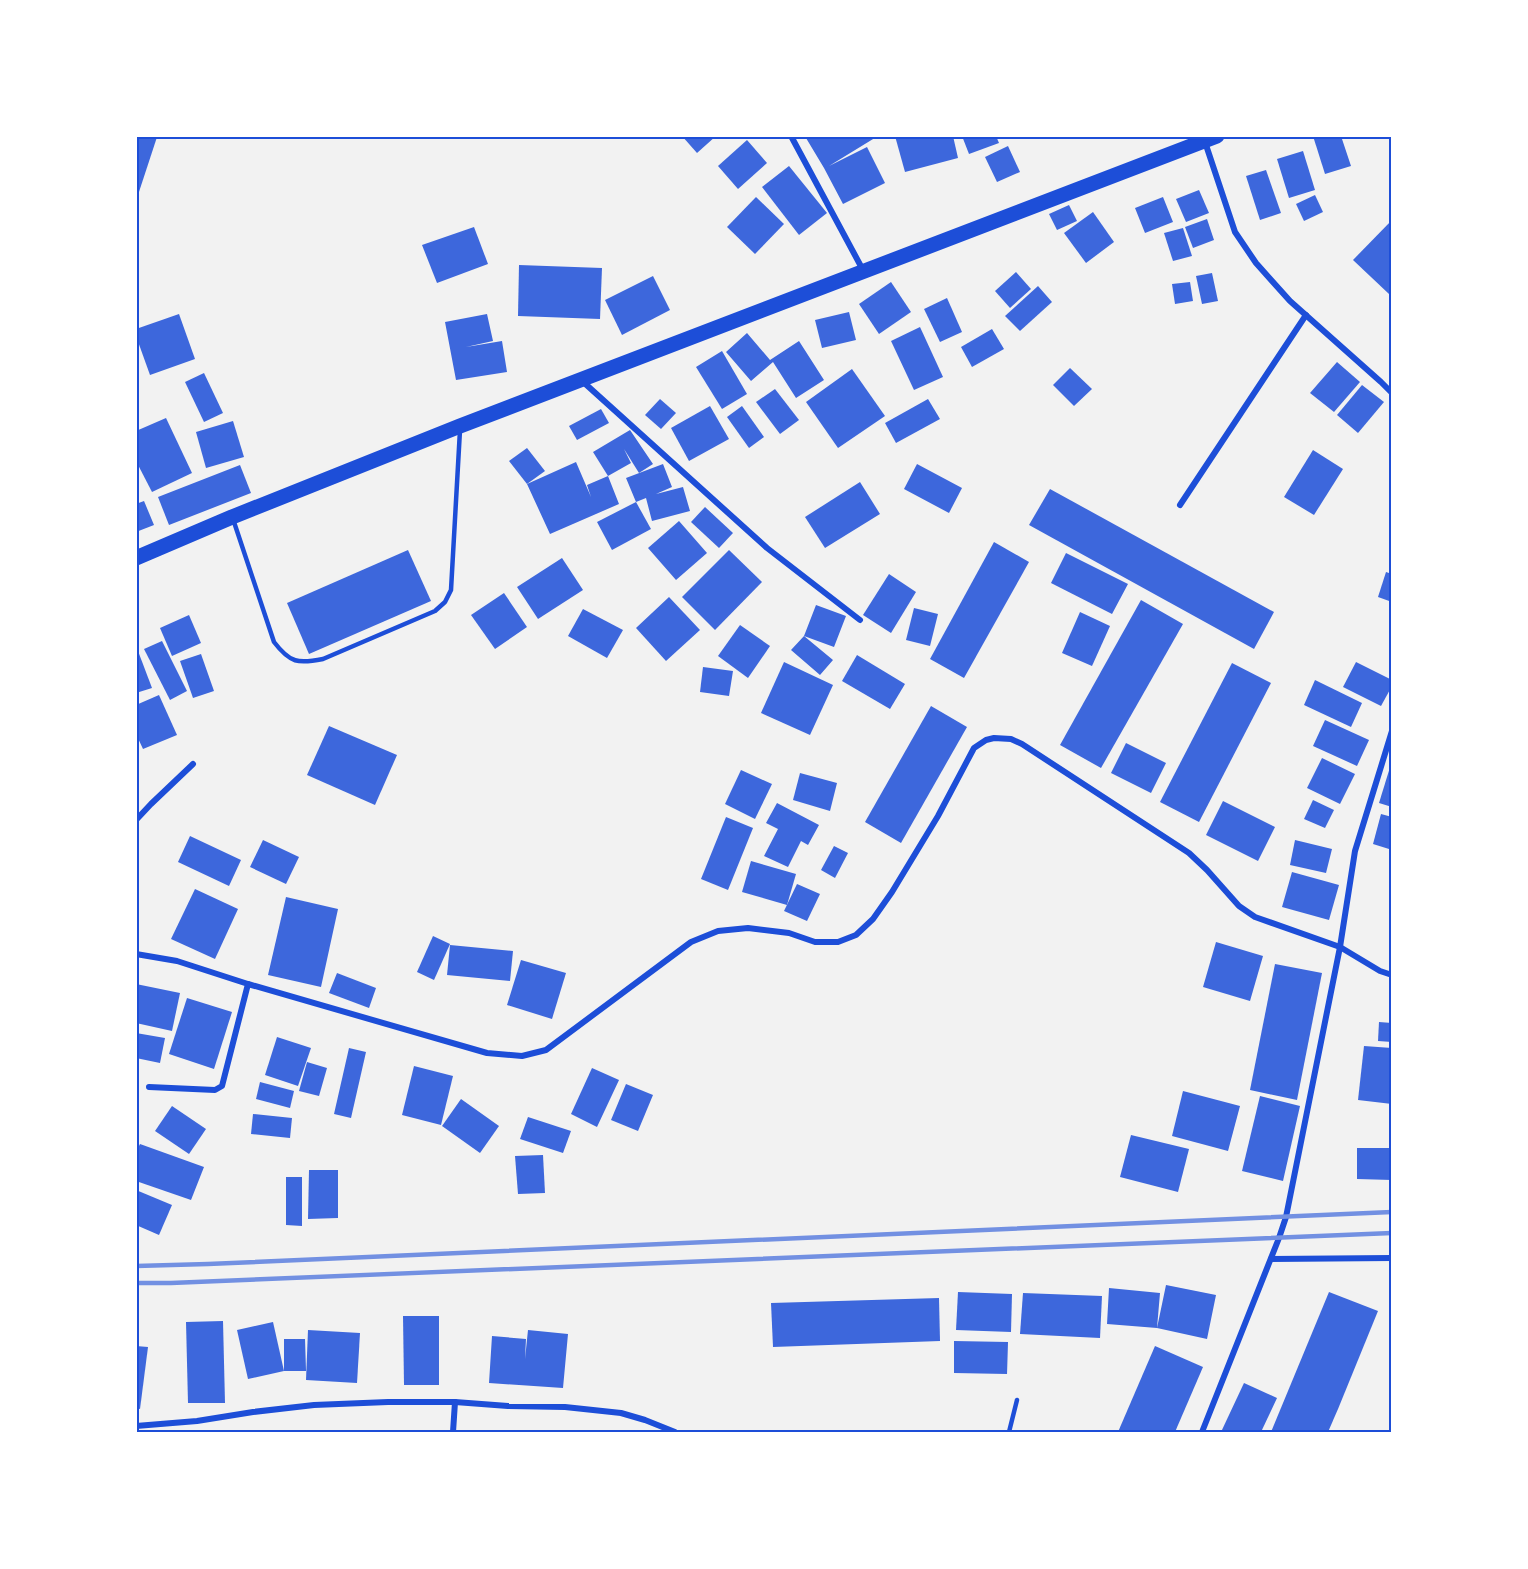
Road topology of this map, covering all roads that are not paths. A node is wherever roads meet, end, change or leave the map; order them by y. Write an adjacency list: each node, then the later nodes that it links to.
1 (791, 136): 3 (street)
2 (1211, 139): 3 (main road); 4 (street)
3 (864, 272): 5 (main road)
4 (1306, 315): 6 (street); 8 (street)
5 (581, 380): 7 (main road); 11 (street)
6 (1392, 393)
7 (460, 426): 9 (main road); 9 (lane)
8 (1180, 505)
9 (232, 517): 10 (main road)
10 (136, 558)
11 (860, 620)
12 (1392, 731): 13 (street)
13 (1390, 742): 16 (street)
14 (193, 764): 15 (street)
15 (136, 820)
16 (1340, 947): 18 (street); 19 (street); 21 (street)
17 (136, 954): 19 (street)
18 (1392, 975)
19 (248, 984): 20 (street)
20 (149, 1087)
21 (1271, 1258): 22 (street); 29 (street)
22 (1392, 1258)
23 (1017, 1400): 28 (lane)
24 (455, 1402): 25 (street); 26 (street); 27 (street)
25 (136, 1426)
26 (453, 1432)
27 (675, 1432)
28 (1009, 1432)
29 (1202, 1432)

